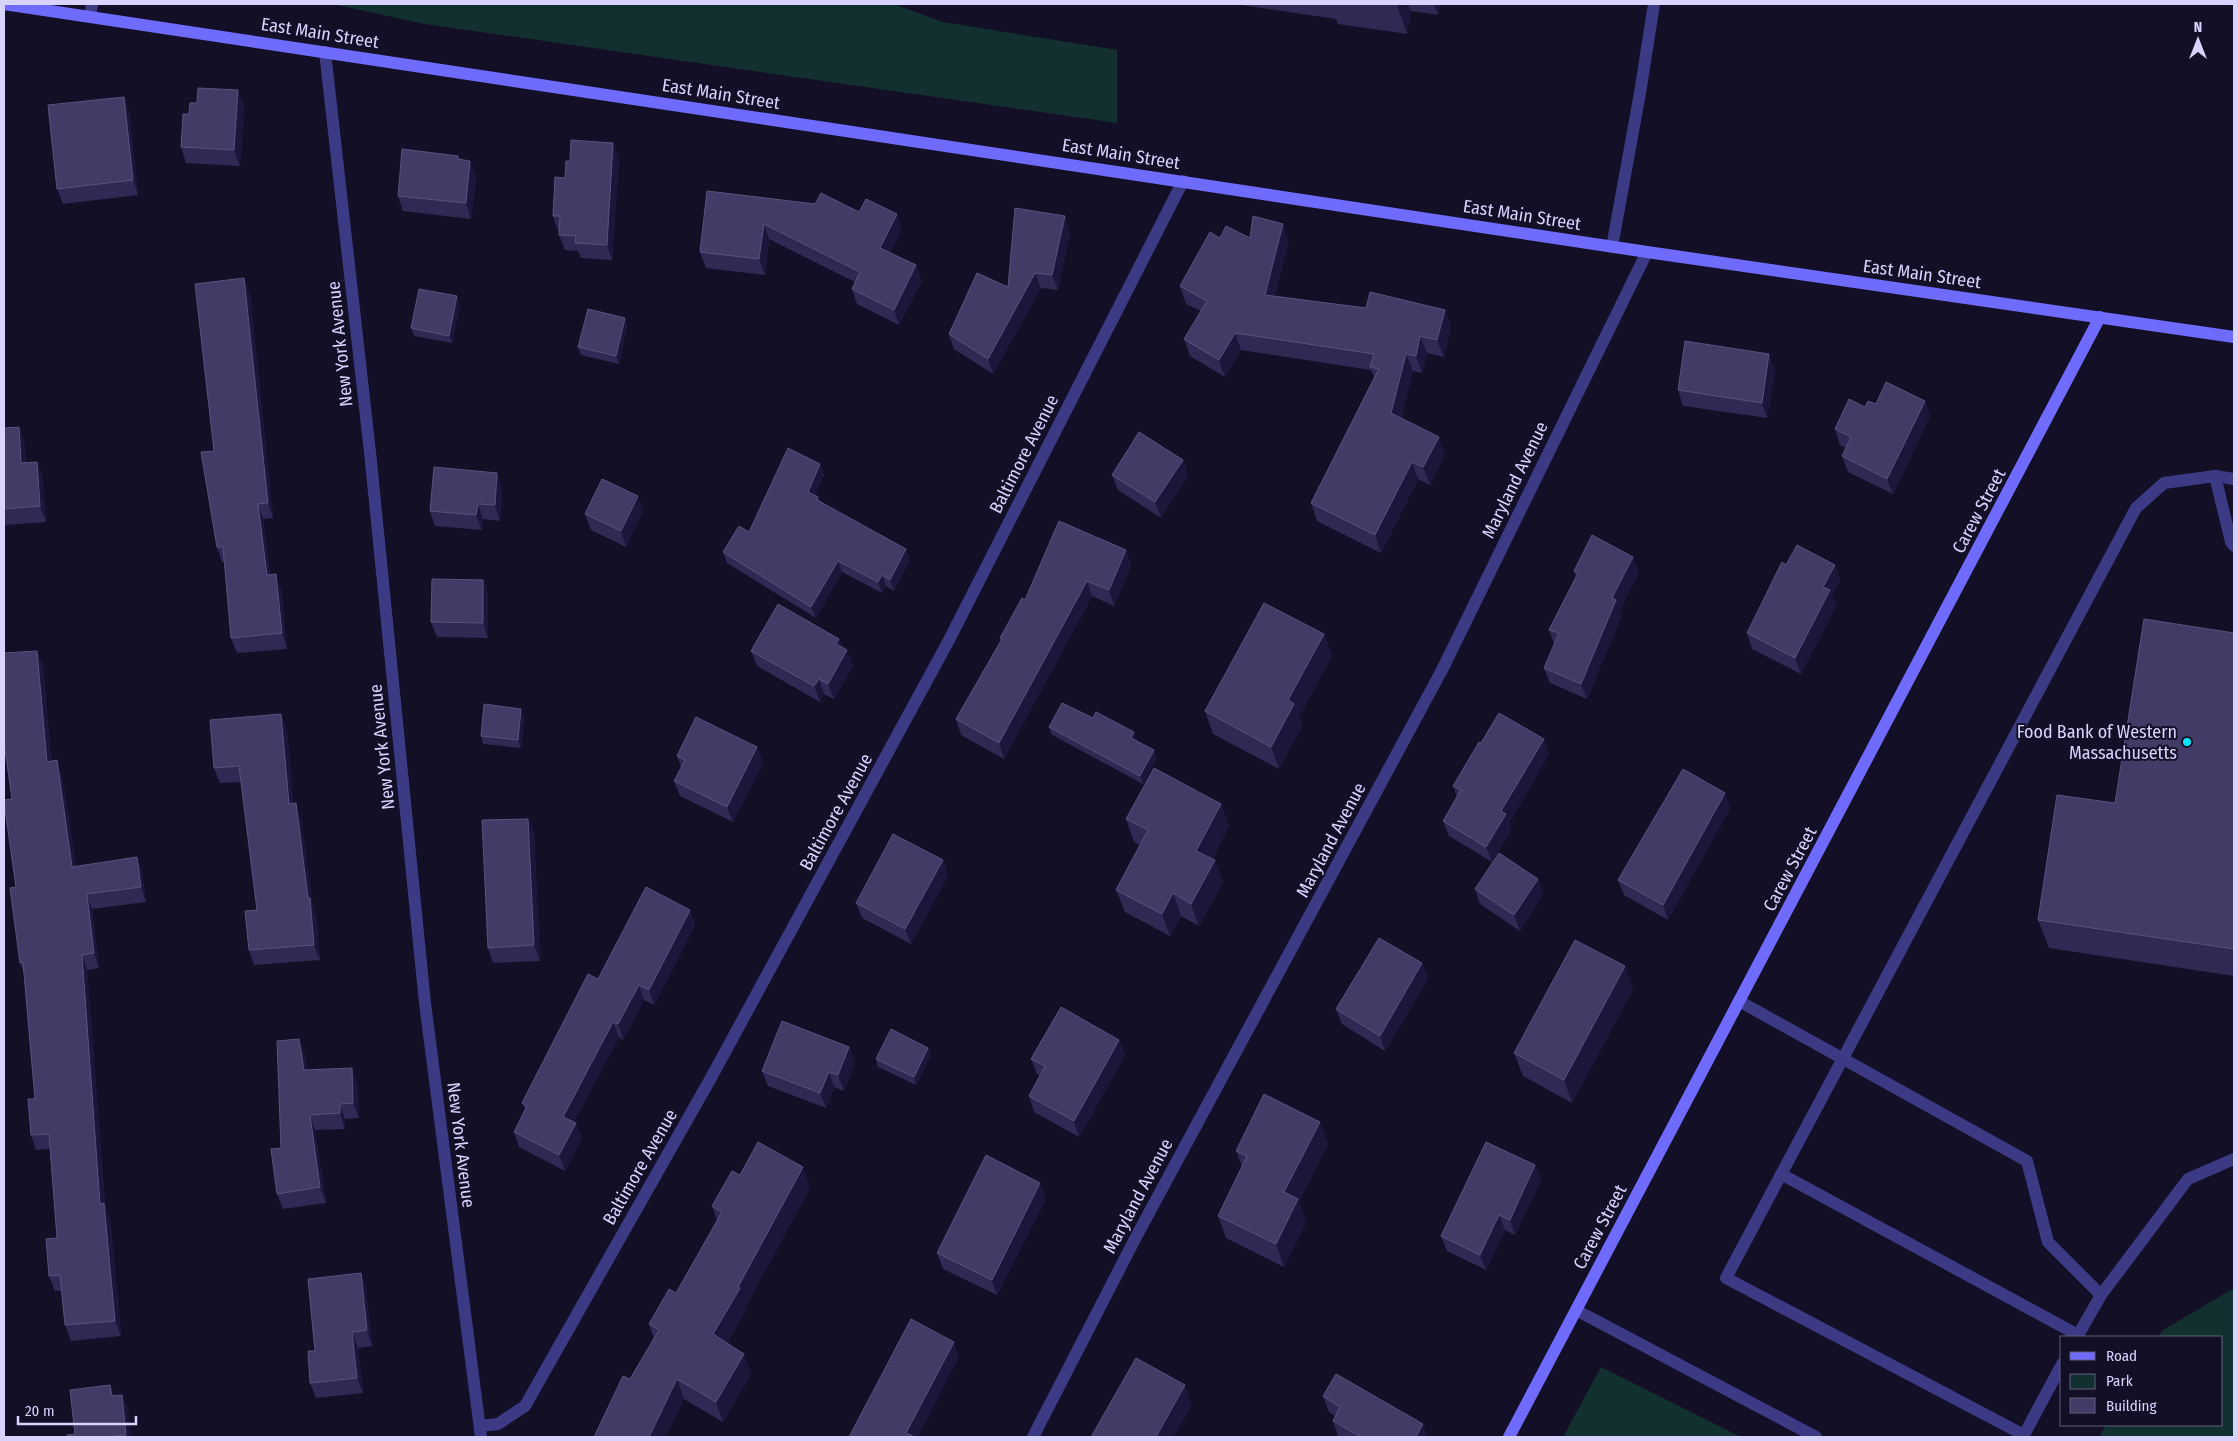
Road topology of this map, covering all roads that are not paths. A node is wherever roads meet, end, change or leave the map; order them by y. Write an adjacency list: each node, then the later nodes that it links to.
1 (4, 4): 4 (main road, East Main Street)
2 (92, 4): 4 (street)
3 (1654, 4): 7 (street)
4 (90, 17): 5 (main road, East Main Street)
5 (325, 52): 6 (main road, East Main Street); 22 (street, New York Avenue)
6 (1183, 181): 7 (main road, East Main Street); 22 (street, Baltimore Avenue)
7 (1612, 247): 8 (main road, East Main Street)
8 (1647, 252): 9 (main road, East Main Street); 24 (street, Maryland Avenue)
9 (2100, 317): 10 (main road, East Main Street); 14 (main road, Carew Street)
10 (2234, 336)
11 (2215, 476): 12 (street); 13 (street); 15 (street)
12 (2234, 479)
13 (2234, 546)
14 (1740, 1001): 15 (street); 19 (main road, Carew Street)
15 (1842, 1058): 17 (street); 18 (street)
16 (2234, 1159): 18 (street)
17 (1781, 1174): 20 (street); 23 (street)
18 (2102, 1295): 20 (street)
19 (1576, 1310): 25 (main road, Carew Street); 26 (street)
20 (2077, 1336)
21 (2060, 1368): 23 (street)
22 (481, 1431)
23 (2022, 1436)
24 (1033, 1437)
25 (1510, 1437)
26 (1816, 1437)

